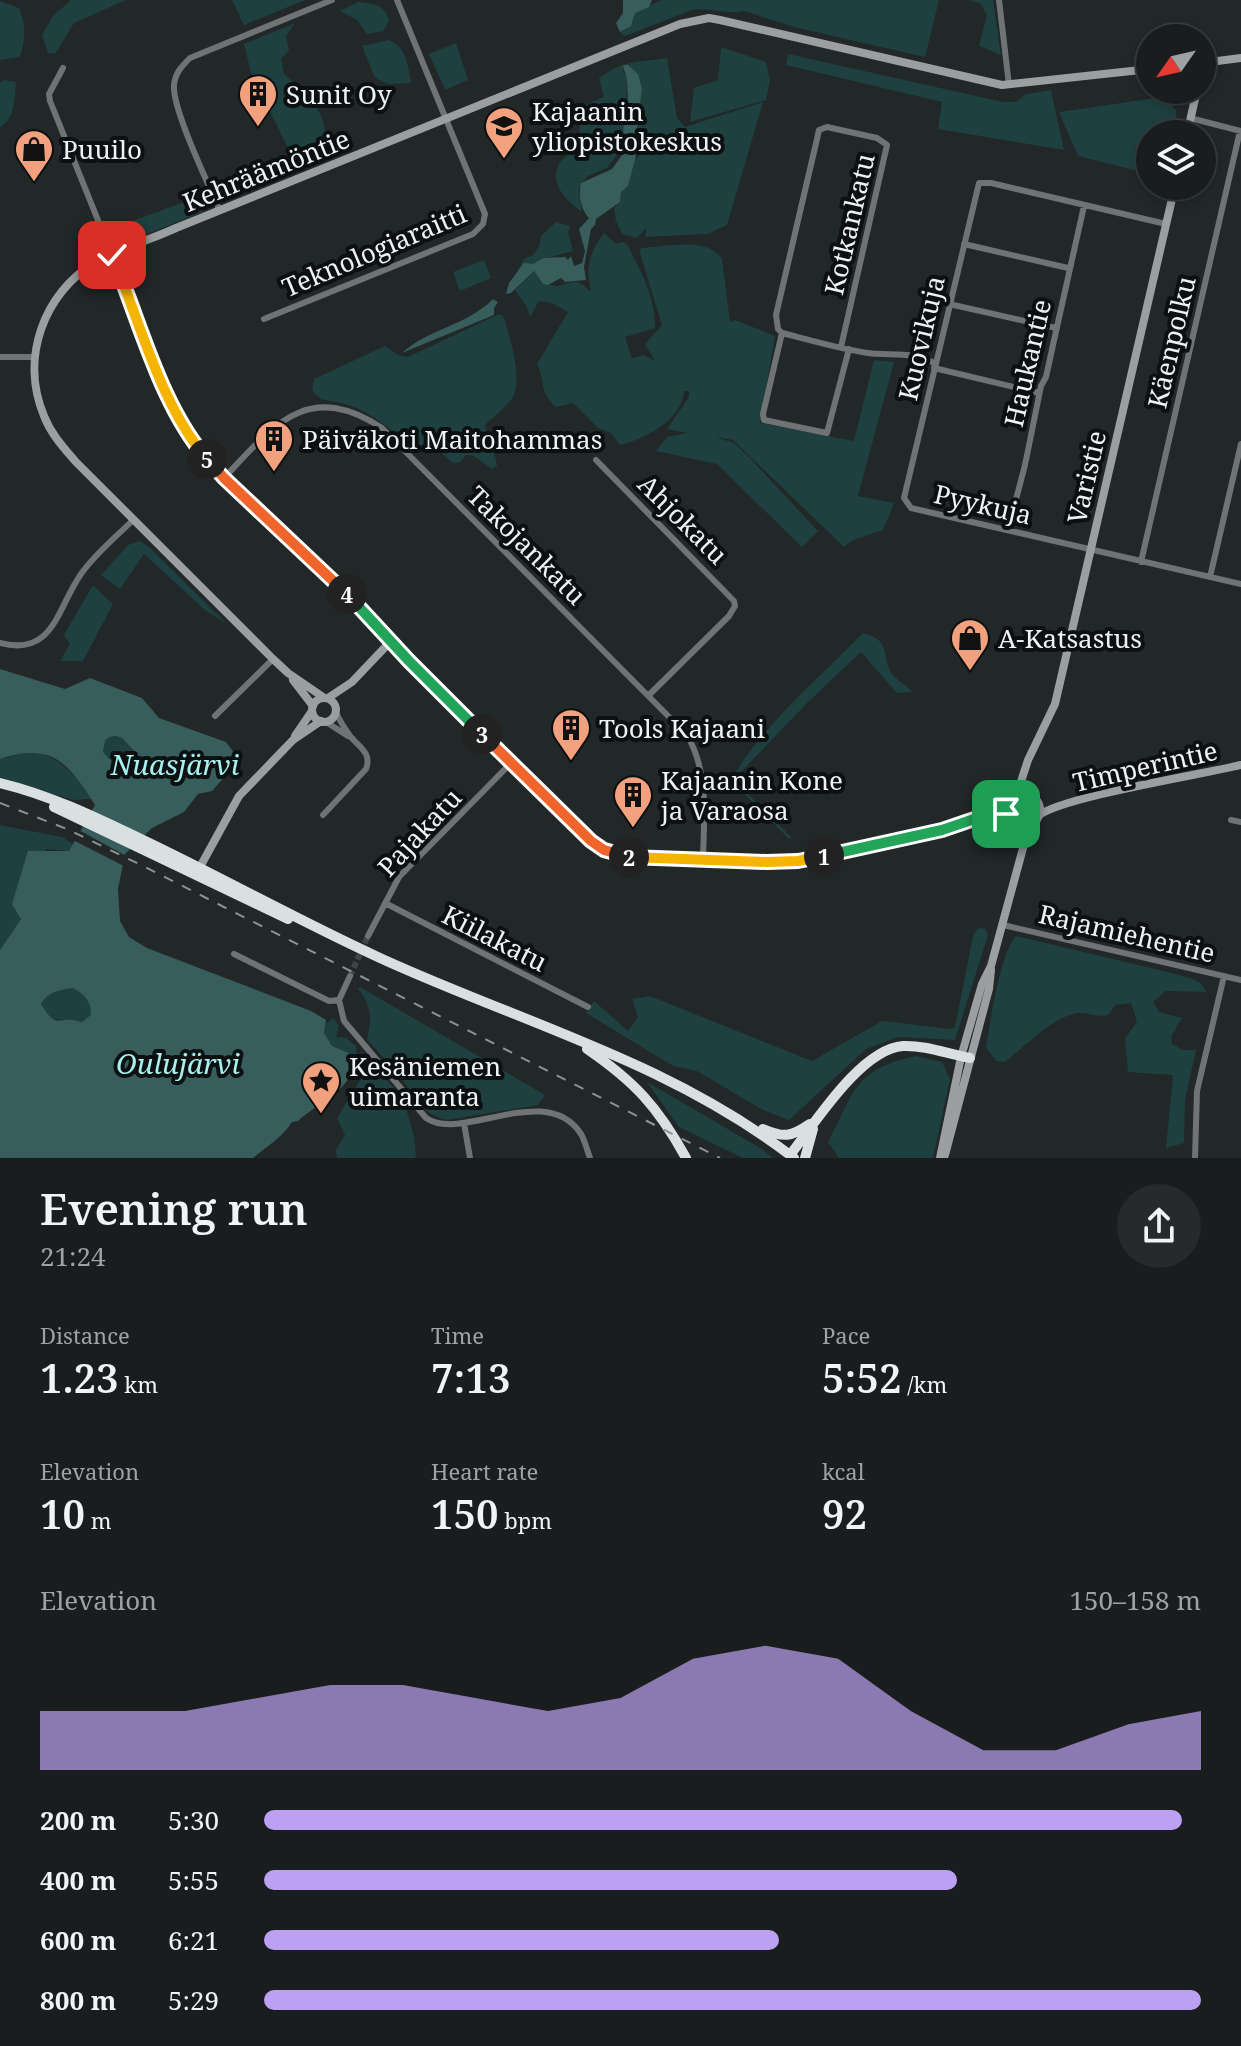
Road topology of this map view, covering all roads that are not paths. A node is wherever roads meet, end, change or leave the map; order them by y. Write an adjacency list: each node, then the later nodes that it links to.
1 (332, 0): 15 (street)
2 (397, 0): 10 (street, Teknologiaraitti)
3 (999, 0): 8 (street)
4 (1241, 58): 5 (street)
5 (1216, 61)
6 (63, 68): 18 (street)
7 (1136, 71): 8 (street, Kehräämöntie)
8 (1009, 85): 10 (street, Kehräämöntie)
9 (1194, 104): 11 (street)
10 (447, 118): 15 (street, Kehräämöntie); 21 (street, Teknologiaraitti)
11 (1190, 118): 12 (street)
12 (1241, 131): 38 (street, Käenpolku)
13 (1172, 200): 16 (street, Varistie)
14 (1084, 206): 16 (street); 17 (street, Kuovikuja); 19 (street, Haukantie)
15 (220, 211): 18 (street, Kehräämöntie)
16 (1166, 224): 37 (street, Varistie)
17 (964, 244): 19 (street); 20 (street, Kuovikuja)
18 (112, 255): 26 (street, Kehräämöntie); 33 (street)
19 (1068, 268): 22 (street, Haukantie)
20 (949, 304): 22 (street); 27 (street, Kuovikuja)
21 (264, 319)
22 (1056, 328): 28 (street, Haukantie)
23 (780, 331): 24 (street); 24 (street); 24 (street, Kotkankatu)
24 (845, 348): 27 (street)
25 (0, 357): 26 (street)
26 (34, 357): 35 (street, Kehräämöntie)
27 (934, 366): 28 (street); 29 (street, Kuovikuja)
28 (1039, 393): 36 (street, Haukantie)
29 (922, 417): 30 (street); 34 (street, Kuovikuja)
30 (933, 421)
31 (1241, 444): 39 (street)
32 (596, 460): 46 (street, Ahjokatu)
33 (224, 478): 41 (street); 46 (street, Takojankatu)
34 (905, 503): 36 (street, Pyykuja)
35 (133, 520): 42 (street); 43 (street, Kehräämöntie)
36 (1008, 530): 37 (street, Pyykuja)
37 (1089, 551): 38 (street, Pyykuja); 56 (street, Varistie)
38 (1141, 562): 39 (street, Pyykuja)
39 (1210, 577): 40 (street, Pyykuja)
40 (1241, 584)
41 (390, 642): 45 (street); 54 (street)
42 (0, 643)
43 (273, 659): 44 (street, Kehräämöntie); 50 (street)
44 (288, 673): 47 (street, Kehräämöntie); 48 (street, Kehräämöntie)
45 (352, 682): 47 (street); 49 (street)
46 (649, 695): 70 (street, Takojankatu)
47 (325, 698): 48 (street); 49 (street)
48 (312, 708): 51 (street); 53 (street)
49 (336, 711): 51 (street); 52 (street)
50 (215, 716)
51 (323, 721): 52 (street); 53 (street)
52 (352, 738): 61 (street)
53 (293, 740): 71 (street)
54 (511, 763): 70 (street); 72 (street, Pajakatu)
55 (1241, 765): 60 (street, Timperintie)
56 (1025, 773): 58 (street, Varistie); 59 (street)
57 (0, 785): 71 (highway)
58 (1014, 797): 59 (street); 62 (street); 64 (street)
59 (1035, 800): 60 (street, Timperintie); 63 (street)
60 (1058, 806): 63 (street, Timperintie)
61 (323, 815)
62 (983, 816): 64 (street); 70 (street)
63 (1038, 816): 68 (street)
64 (1008, 818): 67 (street)
65 (1231, 820): 66 (street)
66 (1241, 822)
67 (1016, 826): 68 (street); 69 (street)
68 (1029, 826): 69 (street)
69 (1022, 851): 73 (street)
70 (703, 859)
71 (198, 872): 81 (highway)
72 (385, 903): 74 (street, Pajakatu); 80 (street, Kiilakatu)
73 (1003, 925): 77 (street, Rajamiehentie); 82 (street)
74 (368, 936)
75 (234, 954): 79 (street)
76 (350, 976): 79 (street)
77 (1224, 976): 78 (street, Rajamiehentie); 92 (street)
78 (1241, 980)
79 (339, 1000): 85 (street)
80 (588, 1007)
81 (569, 1037): 84 (highway); 89 (highway)
82 (966, 1057): 83 (highway); 91 (street)
83 (818, 1120): 84 (highway); 86 (highway); 90 (highway)
84 (745, 1122): 86 (highway)
85 (464, 1123): 87 (street); 88 (street)
86 (792, 1156)
87 (470, 1158)
88 (590, 1158)
89 (686, 1158)
90 (805, 1158)
91 (942, 1158)
92 (1195, 1158)

